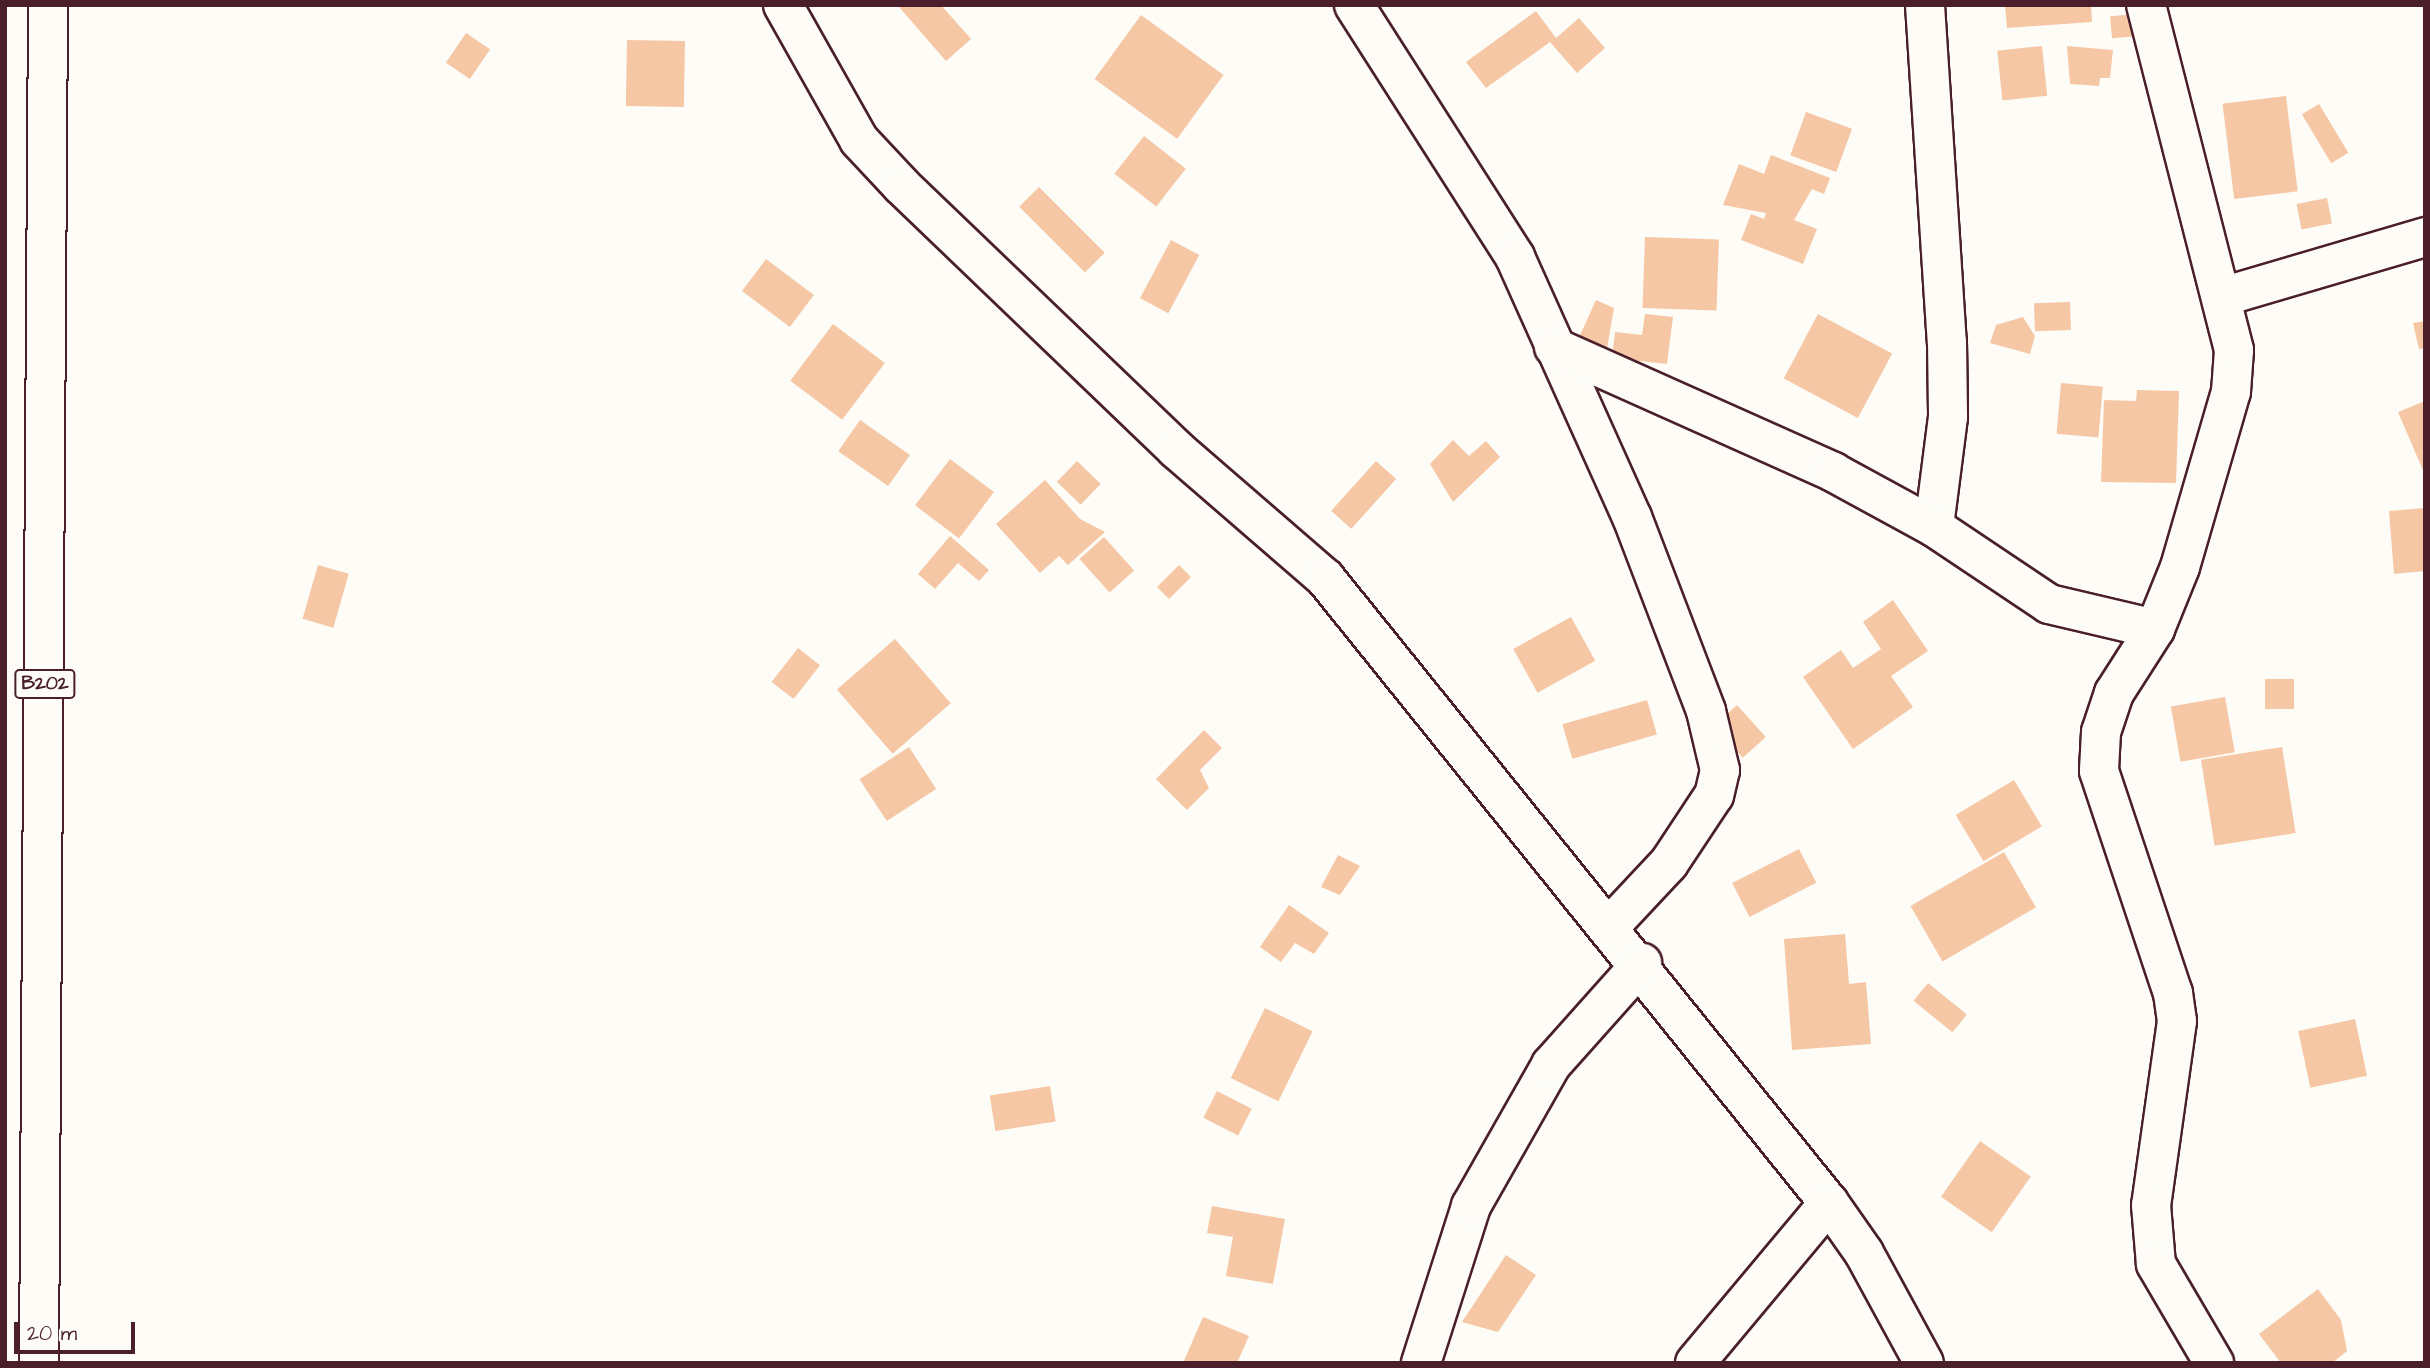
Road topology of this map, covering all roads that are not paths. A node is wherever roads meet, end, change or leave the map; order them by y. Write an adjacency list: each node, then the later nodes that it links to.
1 (48, 5): 14 (street, B202)
2 (783, 5): 11 (street)
3 (1354, 5): 8 (street)
4 (1926, 5): 9 (street)
5 (2146, 5): 7 (street)
6 (2425, 237): 7 (street)
7 (2225, 296): 10 (street)
8 (1554, 347): 9 (street); 11 (street)
9 (1934, 527): 10 (street)
10 (2155, 629): 18 (street)
11 (1610, 926): 12 (street)
12 (1642, 963): 13 (street); 15 (street)
13 (1829, 1203): 16 (street); 17 (street)
14 (39, 1363)
15 (1420, 1363)
16 (1695, 1363)
17 (1924, 1363)
18 (2214, 1363)

